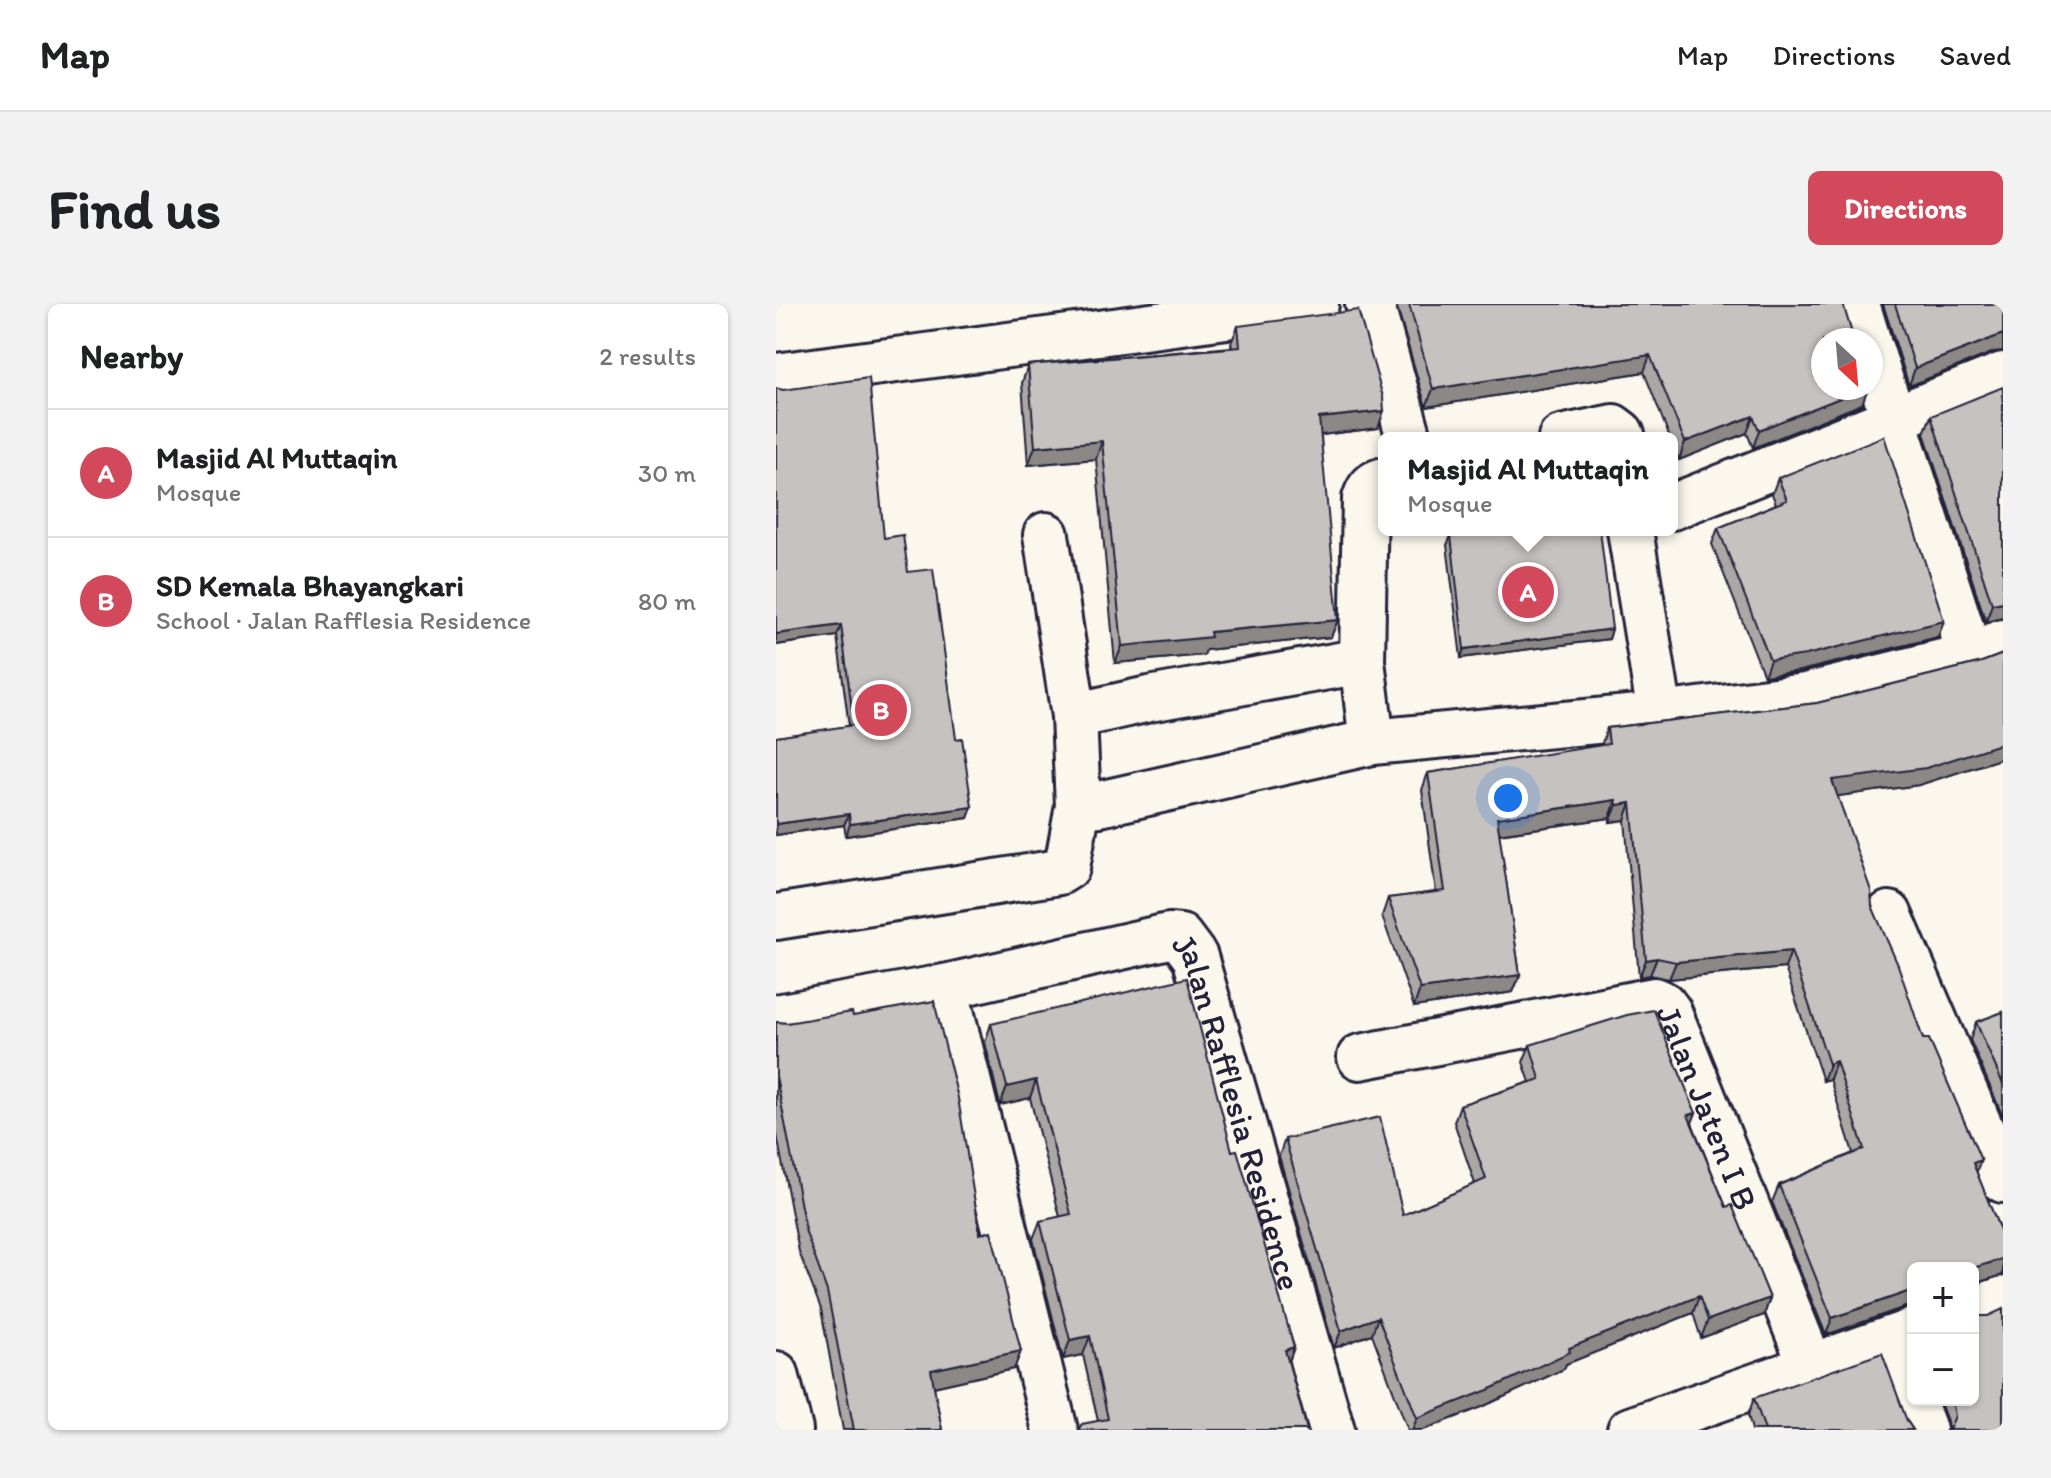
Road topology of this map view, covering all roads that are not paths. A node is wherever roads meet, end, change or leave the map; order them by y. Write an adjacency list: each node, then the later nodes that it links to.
1 (1316, 304): 6 (street)
2 (1368, 304): 9 (street)
3 (1857, 304): 4 (street)
4 (1864, 328)
5 (2003, 375): 8 (street)
6 (776, 376)
7 (1883, 391): 8 (street)
8 (1891, 418): 13 (street); 16 (street)
9 (1407, 432)
10 (1589, 432): 11 (street)
11 (1620, 432)
12 (1378, 482): 17 (street)
13 (1678, 505)
14 (1046, 535): 19 (street)
15 (1631, 536): 18 (street)
16 (1986, 648): 18 (street)
17 (1362, 661): 19 (street); 20 (street)
18 (1660, 715): 20 (street)
19 (1074, 716): 21 (street)
20 (1372, 742): 21 (street)
21 (1078, 806): 23 (street)
22 (1889, 914): 27 (street)
23 (776, 917)
24 (945, 987): 25 (street, Jalan Rafflesia Residence); 34 (street); 35 (street, Jalan Rafflesia Residence)
25 (776, 1017)
26 (1360, 1057): 31 (street, Jalan Jaten I B)
27 (2003, 1180)
28 (2003, 1299): 29 (street)
29 (1979, 1308)
30 (1902, 1335): 31 (street); 37 (street)
31 (1811, 1366): 36 (street)
32 (776, 1374): 33 (street)
33 (790, 1430)
34 (1055, 1430)
35 (1332, 1430)
36 (1630, 1430)
37 (1924, 1430)

